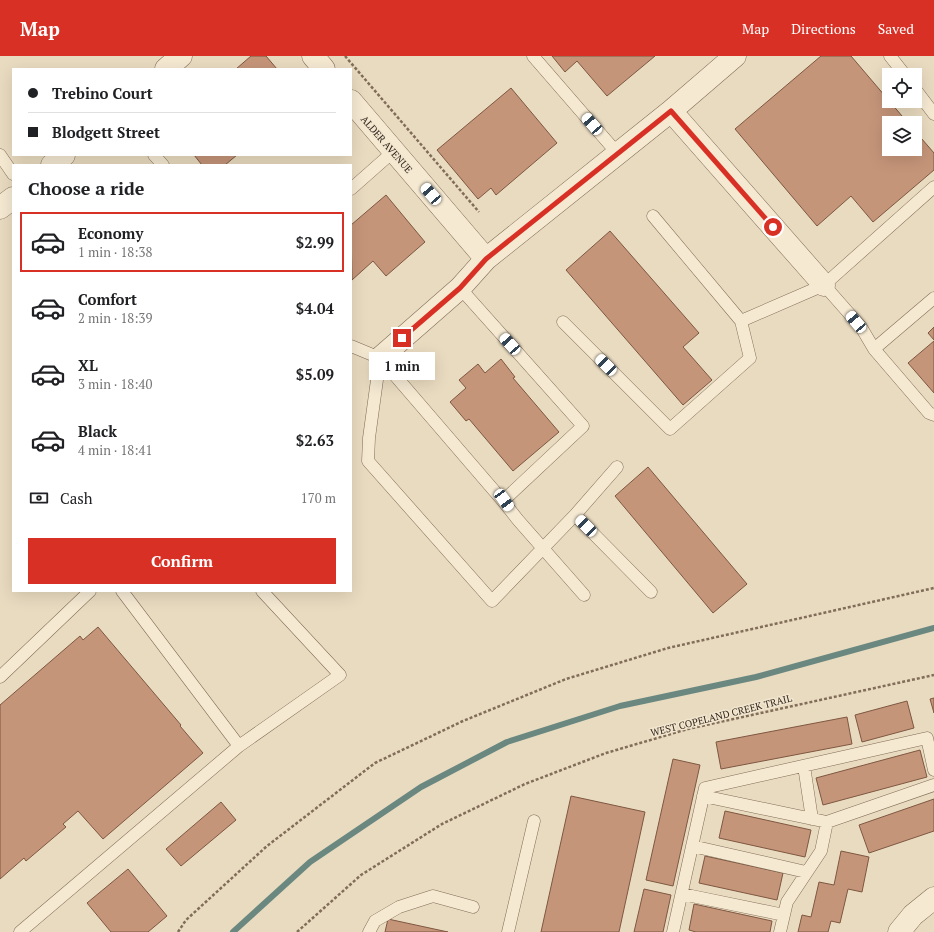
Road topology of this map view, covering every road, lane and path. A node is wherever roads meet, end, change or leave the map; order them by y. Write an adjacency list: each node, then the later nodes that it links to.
1 (181, 56): 7 (street)
2 (313, 56): 8 (street)
3 (346, 56): 26 (path)
4 (533, 56): 15 (lane)
5 (734, 56): 12 (street)
6 (890, 56): 9 (lane)
7 (167, 68)
8 (323, 68)
9 (899, 68)
10 (922, 98): 13 (lane)
11 (352, 102): 14 (street, ALDER AVENUE)
12 (671, 111): 15 (street); 29 (street)
13 (934, 114)
14 (394, 151): 23 (lane); 28 (street, ALDER AVENUE)
15 (618, 154): 28 (street)
16 (0, 155): 21 (lane)
17 (63, 156): 19 (street)
18 (155, 156): 20 (lane)
19 (53, 164)
20 (162, 164)
21 (12, 173)
22 (934, 187): 29 (lane)
23 (352, 188)
24 (12, 199): 25 (street)
25 (0, 208)
26 (479, 212)
27 (653, 216): 32 (lane)
28 (486, 259): 30 (street)
29 (824, 285): 32 (lane); 35 (lane)
30 (460, 288): 36 (street); 39 (lane)
31 (934, 298): 35 (lane)
32 (741, 321): 33 (lane)
33 (563, 322)
34 (352, 346): 36 (lane)
35 (874, 349): 37 (lane)
36 (380, 358): 39 (lane); 41 (lane)
37 (934, 416)
38 (617, 467): 40 (lane)
39 (504, 500): 41 (lane)
40 (575, 515): 41 (lane); 46 (lane)
41 (544, 548): 47 (lane)
42 (934, 588): 65 (path)
43 (89, 592): 49 (lane)
44 (123, 592): 50 (lane)
45 (263, 592): 50 (lane)
46 (651, 592)
47 (584, 594)
48 (934, 675): 66 (path, WEST COPELAND CREEK TRAIL)
49 (0, 676)
50 (239, 746): 64 (lane)
51 (804, 766): 52 (lane); 54 (lane); 55 (lane)
52 (934, 770)
53 (934, 785): 57 (lane)
54 (703, 796): 55 (lane); 58 (lane)
55 (812, 819): 57 (lane)
56 (534, 821): 68 (lane)
57 (827, 822): 59 (lane)
58 (692, 846): 59 (lane); 60 (lane)
59 (806, 872): 63 (lane)
60 (682, 894): 63 (lane); 69 (lane)
61 (934, 898): 71 (street)
62 (473, 907): 67 (lane)
63 (784, 915): 70 (lane)
64 (20, 932)
65 (178, 932)
66 (297, 932)
67 (369, 932)
68 (508, 932)
69 (673, 932)
70 (780, 932)
71 (899, 932)

